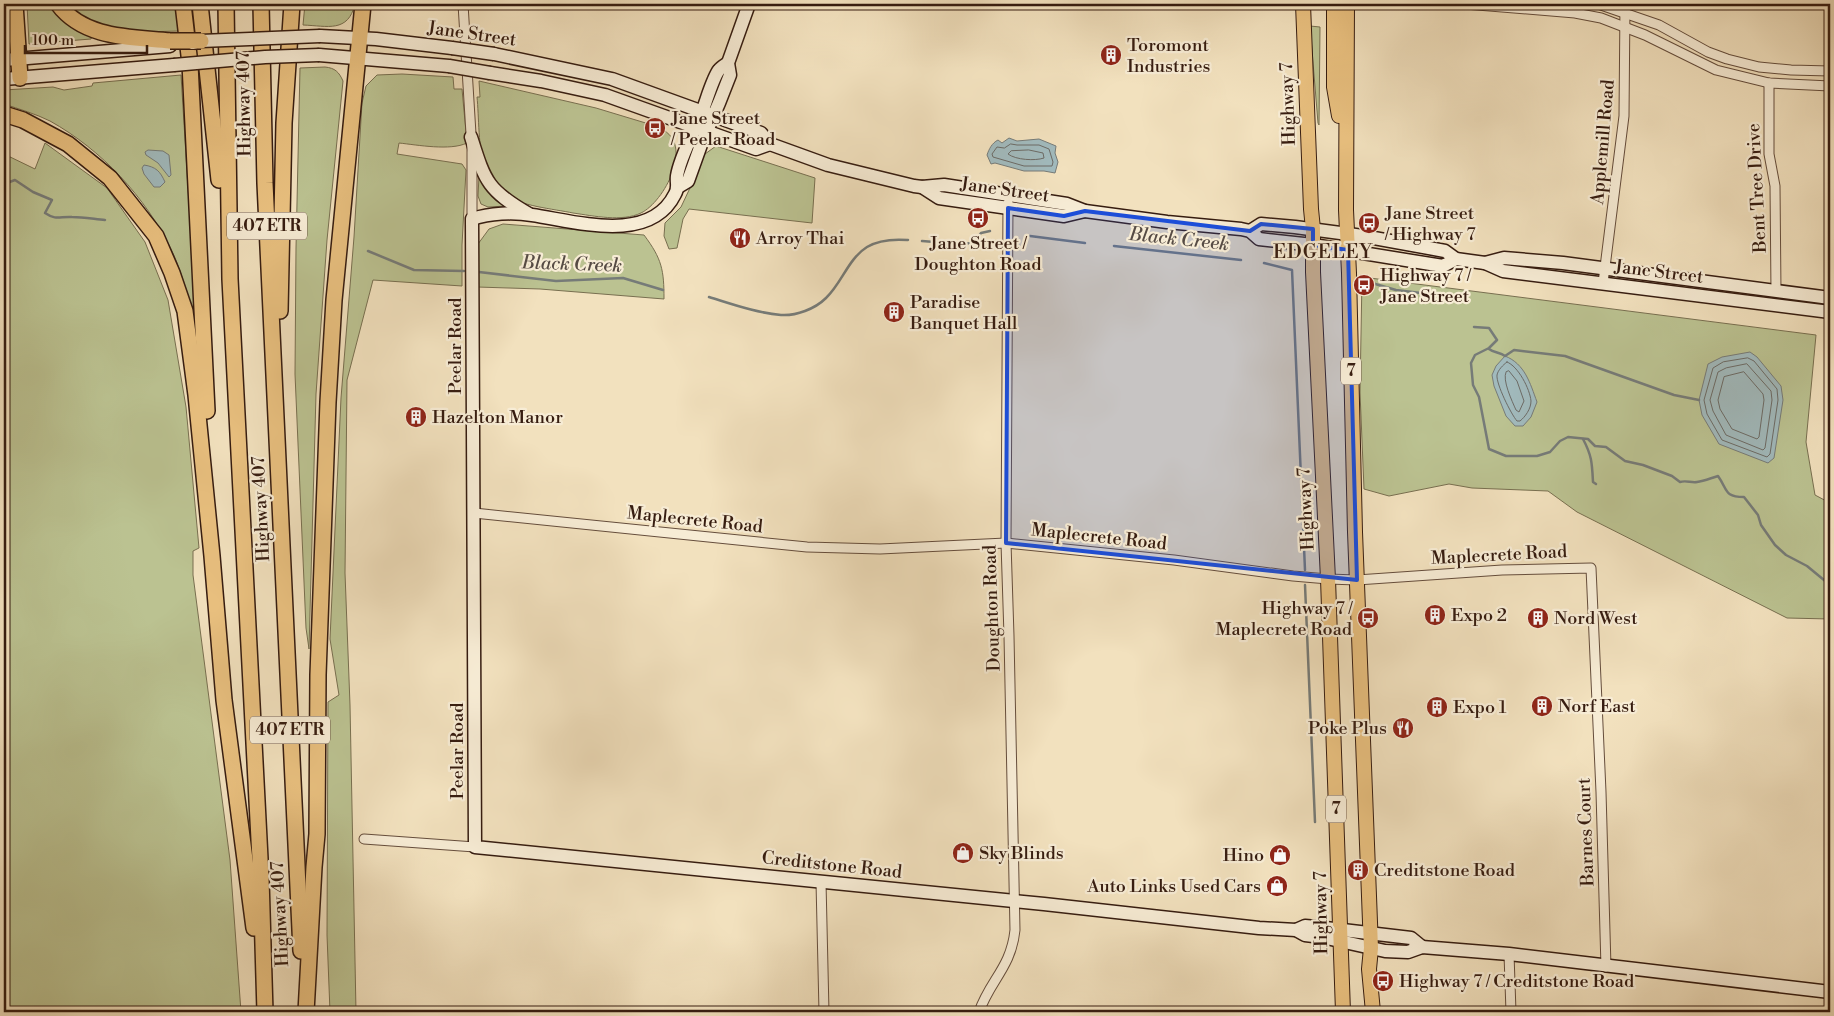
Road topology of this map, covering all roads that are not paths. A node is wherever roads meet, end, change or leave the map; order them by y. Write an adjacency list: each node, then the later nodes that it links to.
1 (15, 4): 24 (highway)
2 (58, 4): 22 (highway)
3 (183, 4): 55 (highway)
4 (200, 4): 47 (highway)
5 (226, 4): 47 (highway, Highway 407 / 407 ETR)
6 (261, 4): 52 (highway, Highway 407 / 407 ETR)
7 (292, 4): 52 (highway)
8 (363, 4): 20 (highway)
9 (462, 4): 33 (street)
10 (748, 4): 31 (main road)
11 (1303, 4): 39 (main road, Highway 7 / 7)
12 (1334, 4): 35 (main road)
13 (1348, 4): 35 (main road, 7)
14 (1465, 4): 17 (street)
15 (1598, 4): 18 (street)
16 (1625, 4): 18 (street, Applemill Road)
17 (1502, 5): 19 (street)
18 (1624, 14): 19 (street, Applemill Road); 25 (street)
19 (1624, 27): 28 (street); 46 (street, Applemill Road)
20 (358, 38): 21 (main road, Jane Street, bridge); 23 (highway); 31 (main road, Jane Street, bridge)
21 (201, 41): 22 (highway, bridge)
22 (170, 44): 24 (main road)
23 (356, 57): 26 (main road, Jane Street, bridge); 32 (main road, Jane Street, bridge); 71 (highway)
24 (11, 59): 26 (highway)
25 (1830, 71)
26 (20, 78): 27 (main road, Jane Street)
27 (4, 79)
28 (1769, 83): 29 (street); 49 (street, Bent Tree Drive)
29 (1830, 86)
30 (4, 114): 55 (highway)
31 (708, 114): 32 (main road); 34 (main road, Jane Street)
32 (701, 130): 34 (main road, Jane Street); 37 (main road)
33 (471, 136): 37 (main road); 38 (street)
34 (770, 144): 36 (main road, Jane Street)
35 (1345, 146): 41 (main road, 7)
36 (1008, 202): 40 (main road, Jane Street); 54 (street, Doughton Road)
37 (532, 215): 38 (main road)
38 (472, 219): 53 (main road, Peelar Road)
39 (1313, 230): 40 (main road, Jane Street); 41 (main road, Jane Street); 42 (main road, Highway 7 / 7)
40 (1250, 231): 42 (main road, Jane Street)
41 (1347, 234): 43 (main road, 7); 44 (main road, Jane Street)
42 (1313, 245): 43 (main road, Jane Street); 56 (main road, Highway 7 / 7)
43 (1348, 250): 44 (main road, Jane Street); 57 (main road, 7)
44 (1456, 259): 45 (main road, Jane Street)
45 (1485, 263): 46 (main road, Jane Street); 48 (main road, Jane Street)
46 (1605, 270): 48 (street, Applemill Road); 49 (main road, Jane Street)
47 (230, 278): 70 (highway, Highway 407 / 407 ETR)
48 (1603, 283): 51 (main road, Jane Street)
49 (1776, 291): 50 (main road, Jane Street)
50 (1830, 298)
51 (1830, 312)
52 (276, 448): 71 (highway, Highway 407 / 407 ETR)
53 (474, 513): 54 (street, Maplecrete Road); 60 (main road, Peelar Road)
54 (1006, 544): 56 (street, Maplecrete Road); 62 (street, Doughton Road)
55 (212, 556): 70 (highway)
56 (1328, 579): 57 (street, Maplecrete Road); 64 (main road, Highway 7 / 7)
57 (1357, 580): 58 (street, Maplecrete Road); 63 (main road, 7)
58 (1597, 698): 68 (street, Barnes Court)
59 (364, 839): 60 (street, Creditstone Road)
60 (475, 847): 61 (main road, Creditstone Road)
61 (821, 882): 62 (main road, Creditstone Road); 72 (street)
62 (1014, 901): 64 (main road, Creditstone Road); 73 (street, Doughton Road)
63 (1370, 933): 64 (main road, Creditstone Road); 65 (main road, Creditstone Road); 66 (main road, 7)
64 (1340, 935): 66 (main road, Creditstone Road); 74 (main road, Highway 7 / 7)
65 (1422, 947): 66 (main road, Creditstone Road); 67 (main road, Creditstone Road)
66 (1371, 948): 75 (main road, 7)
67 (1509, 954): 68 (main road, Creditstone Road); 76 (street)
68 (1606, 967): 69 (main road, Creditstone Road)
69 (1830, 992)
70 (265, 1006)
71 (305, 1012)
72 (824, 1012)
73 (979, 1012)
74 (1344, 1012)
75 (1373, 1012)
76 (1511, 1012)

